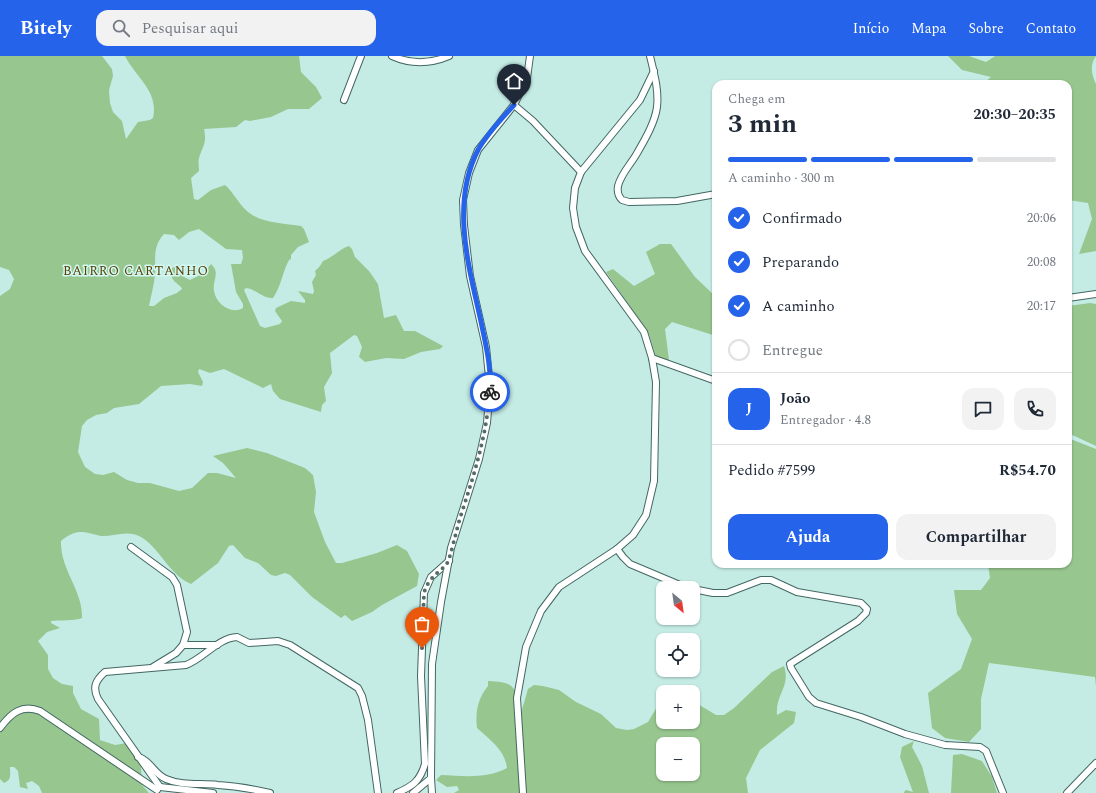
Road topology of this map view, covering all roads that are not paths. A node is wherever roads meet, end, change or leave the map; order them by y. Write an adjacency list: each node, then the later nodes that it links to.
1 (361, 56): 8 (street)
2 (392, 56): 6 (street)
3 (449, 56): 6 (street)
4 (530, 56): 9 (street)
5 (650, 56): 7 (street)
6 (419, 59)
7 (654, 71): 10 (street); 11 (street)
8 (344, 100)
9 (514, 105): 10 (street); 18 (street)
10 (581, 172): 14 (street)
11 (712, 195)
12 (1096, 294): 13 (street)
13 (1072, 297)
14 (652, 358): 15 (street); 17 (street)
15 (712, 380)
16 (131, 547): 21 (street)
17 (617, 549): 19 (street); 35 (street)
18 (448, 561): 27 (street); 33 (street)
19 (670, 581)
20 (700, 590): 36 (street)
21 (183, 645): 22 (street); 23 (street)
22 (217, 645): 23 (street); 32 (street)
23 (150, 668): 25 (street)
24 (0, 728): 28 (street)
25 (138, 756): 28 (street); 31 (street)
26 (1096, 763): 37 (street)
27 (431, 778): 29 (street); 34 (street)
28 (158, 790): 30 (street)
29 (416, 792)
30 (213, 793)
31 (270, 793)
32 (378, 793)
33 (397, 793)
34 (432, 793)
35 (523, 793)
36 (1003, 793)
37 (1067, 793)

